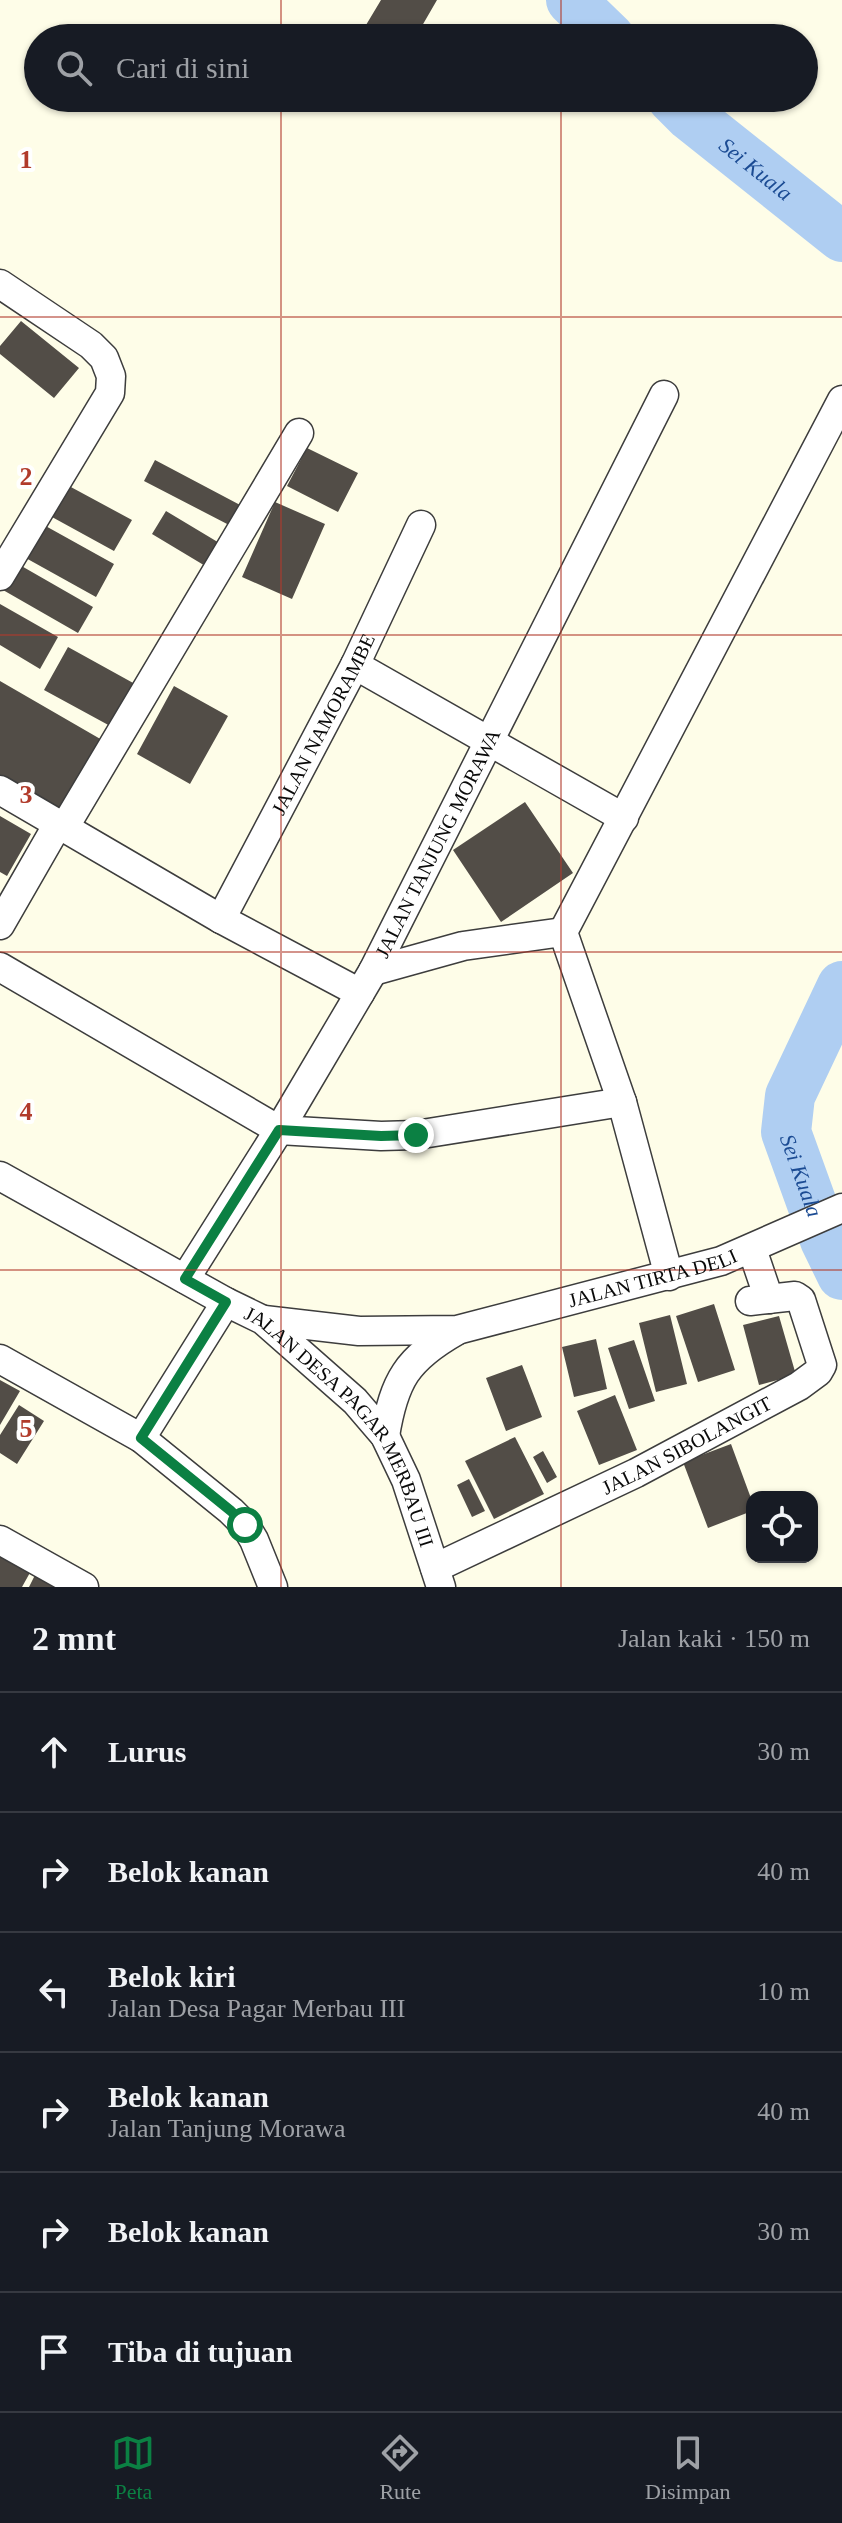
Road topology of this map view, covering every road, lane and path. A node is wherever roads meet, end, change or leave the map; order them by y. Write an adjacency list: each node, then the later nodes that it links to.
1 (0, 284): 6 (street)
2 (664, 395): 8 (street, JALAN TANJUNG MORAWA)
3 (842, 400): 10 (street)
4 (299, 433): 11 (street)
5 (421, 525): 7 (street, JALAN NAMORAMBE)
6 (0, 576)
7 (355, 665): 8 (street); 12 (street, JALAN NAMORAMBE)
8 (491, 741): 10 (street); 16 (street, JALAN TANJUNG MORAWA)
9 (0, 790): 11 (street)
10 (624, 818): 14 (street)
11 (61, 826): 12 (street); 13 (street)
12 (221, 919): 16 (street)
13 (0, 925)
14 (563, 932): 16 (street); 17 (street)
15 (0, 967): 18 (street)
16 (366, 982): 18 (street, JALAN TANJUNG MORAWA)
17 (622, 1102): 18 (street); 22 (street)
18 (279, 1130): 23 (street, JALAN TANJUNG MORAWA)
19 (0, 1176): 23 (street, JALAN DESA PAGAR MERBAU III)
20 (838, 1209): 21 (street, JALAN TIRTA DELI)
21 (757, 1248): 22 (street, JALAN TIRTA DELI); 31 (street, JALAN SIBOLANGIT)
22 (669, 1276): 26 (street, JALAN TIRTA DELI)
23 (185, 1279): 24 (street, JALAN DESA PAGAR MERBAU III)
24 (226, 1302): 25 (street, JALAN DESA PAGAR MERBAU III); 29 (street)
25 (263, 1320): 26 (street, JALAN TIRTA DELI); 28 (street, JALAN DESA PAGAR MERBAU III)
26 (457, 1330): 28 (street, JALAN TIRTA DELI)
27 (0, 1359): 29 (street)
28 (385, 1436): 31 (street, JALAN DESA PAGAR MERBAU III)
29 (141, 1438): 33 (street)
30 (0, 1540): 32 (street)
31 (438, 1578)
32 (84, 1587)
33 (273, 1587)

